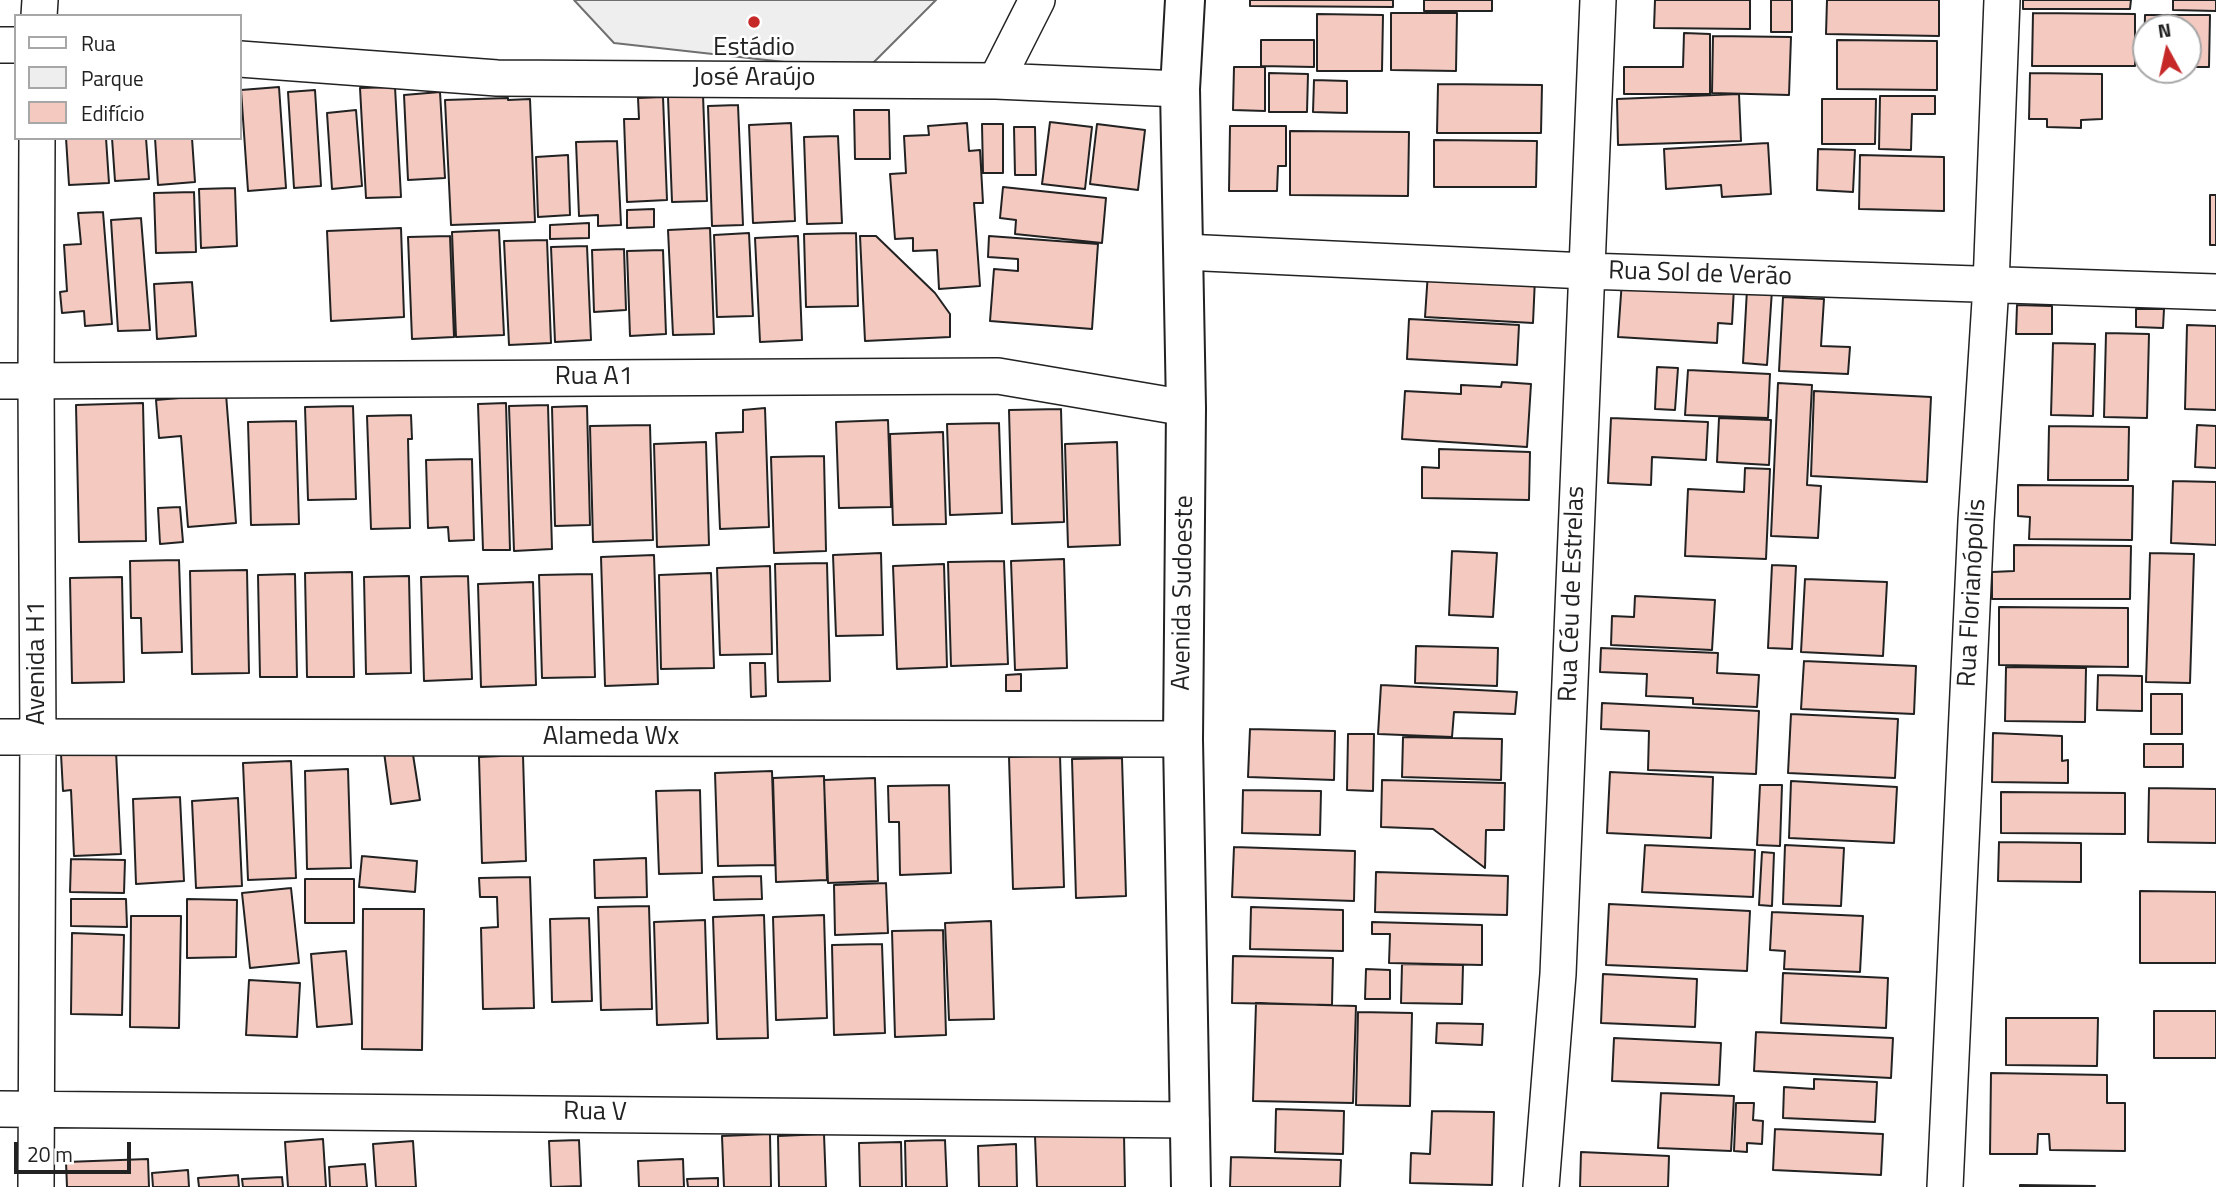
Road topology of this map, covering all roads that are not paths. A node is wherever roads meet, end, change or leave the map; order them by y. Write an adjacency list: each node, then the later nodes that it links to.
1 (1037, 0): 6 (street)
2 (1185, 0): 7 (street, Avenida Sudoeste)
3 (1598, 0): 10 (street, Rua Céu de Estrelas)
4 (2002, 0): 11 (street, Rua Florianópolis)
5 (242, 59): 6 (street)
6 (996, 81): 7 (street)
7 (1180, 89): 9 (street, Avenida Sudoeste)
8 (37, 140): 14 (street, Avenida H1)
9 (1185, 252): 10 (street, Rua Sol de Verão); 15 (street, Avenida Sudoeste)
10 (1586, 271): 11 (street, Rua Sol de Verão); 24 (street, Rua Céu de Estrelas)
11 (1991, 285): 12 (street, Rua Sol de Verão); 25 (street, Rua Florianópolis)
12 (2216, 292)
13 (0, 381): 14 (street, Rua A1)
14 (36, 382): 15 (street, Rua A1); 17 (street, Avenida H1)
15 (1186, 408): 18 (street, Avenida Sudoeste)
16 (0, 737): 17 (street, Alameda Wx)
17 (38, 737): 18 (street, Alameda Wx); 19 (street, Avenida H1)
18 (1183, 738): 21 (street, Avenida Sudoeste)
19 (36, 1108): 20 (street, Rua V); 21 (street, Rua V); 22 (street, Avenida H1)
20 (0, 1109)
21 (1191, 1120): 23 (street, Avenida Sudoeste)
22 (36, 1187)
23 (1191, 1187)
24 (1542, 1187)
25 (1945, 1187)

